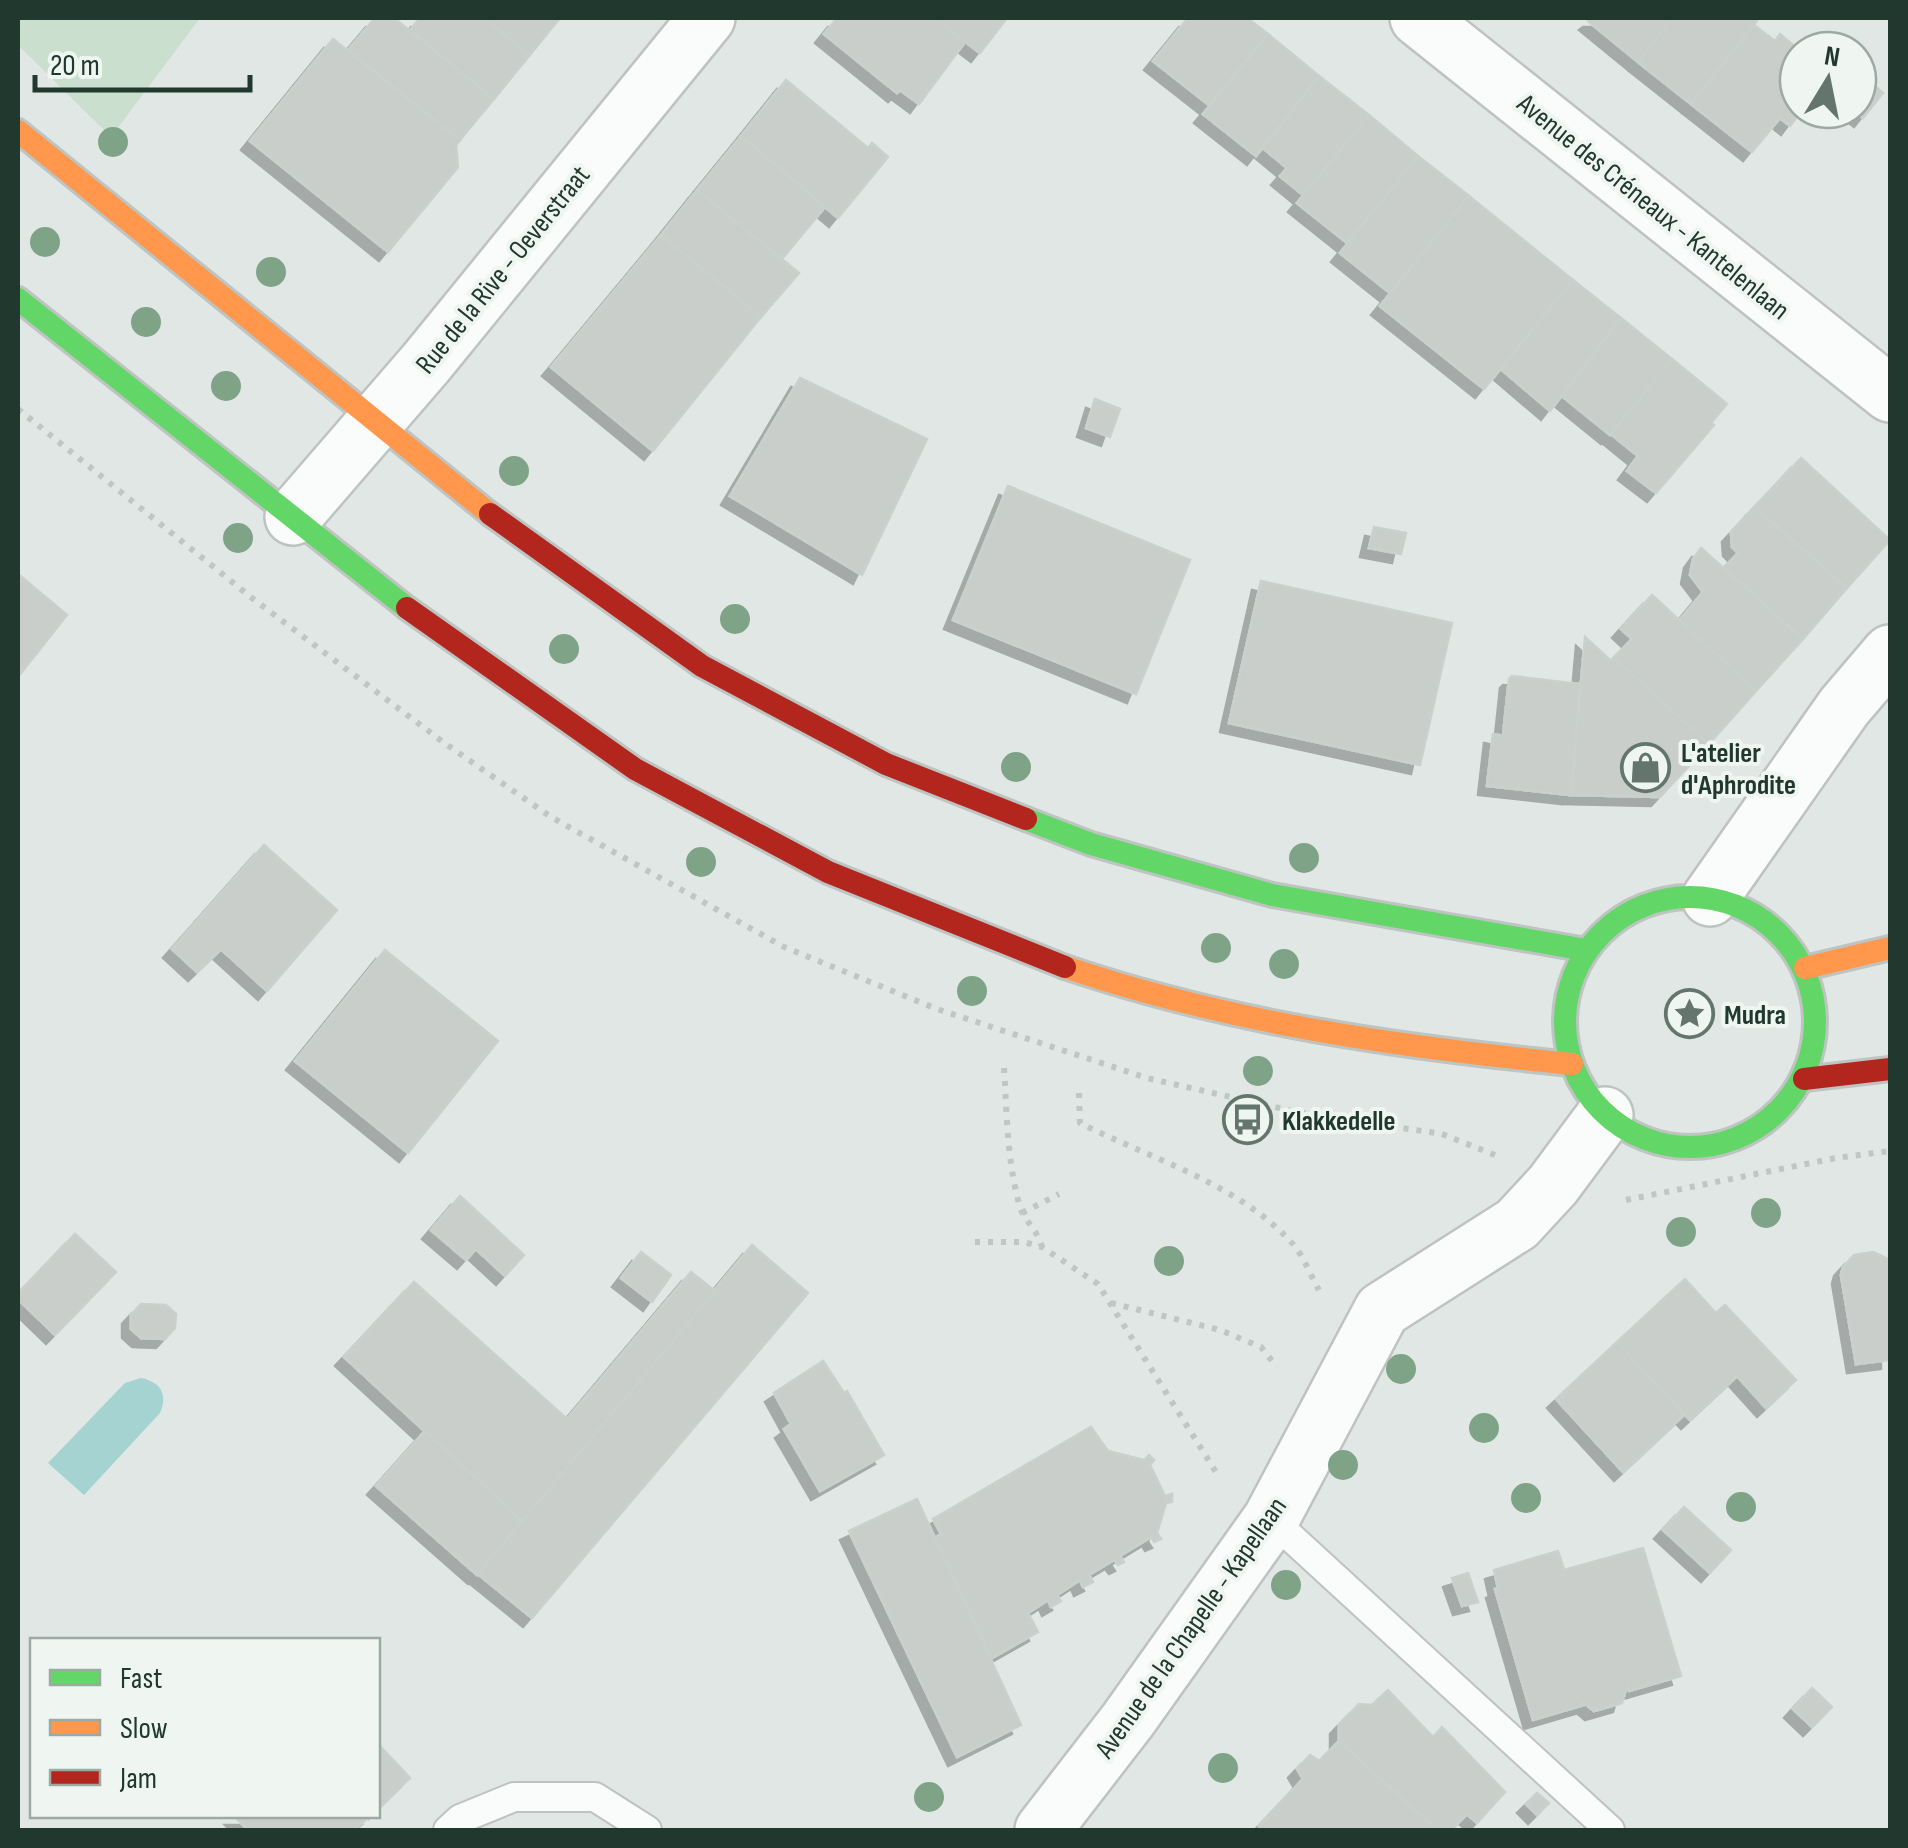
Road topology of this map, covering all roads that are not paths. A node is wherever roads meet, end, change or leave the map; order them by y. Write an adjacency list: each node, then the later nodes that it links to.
1 (706, 18): 6 (street, Rue de la Rive - Oeverstraat)
2 (1418, 18): 5 (street, Avenue des Créneaux - Kantelenlaan)
3 (18, 131): 6 (main road)
4 (18, 299): 7 (main road)
5 (1890, 394)
6 (376, 421): 7 (street, Rue de la Rive - Oeverstraat); 11 (main road)
7 (293, 518): 13 (main road)
8 (1890, 653): 9 (street)
9 (1710, 898): 11 (main road); 12 (main road)
10 (1890, 948): 12 (main road)
11 (1586, 950): 13 (main road)
12 (1805, 968): 15 (main road)
13 (1572, 1064): 16 (main road)
14 (1890, 1069): 15 (main road)
15 (1804, 1078): 16 (main road)
16 (1604, 1115): 17 (street, Avenue de la Chapelle - Kapellaan)
17 (1271, 1519): 20 (street, Avenue de la Chapelle - Kapellaan); 21 (lane)
18 (448, 1830): 19 (lane)
19 (647, 1830)
20 (1043, 1830)
21 (1610, 1830)

